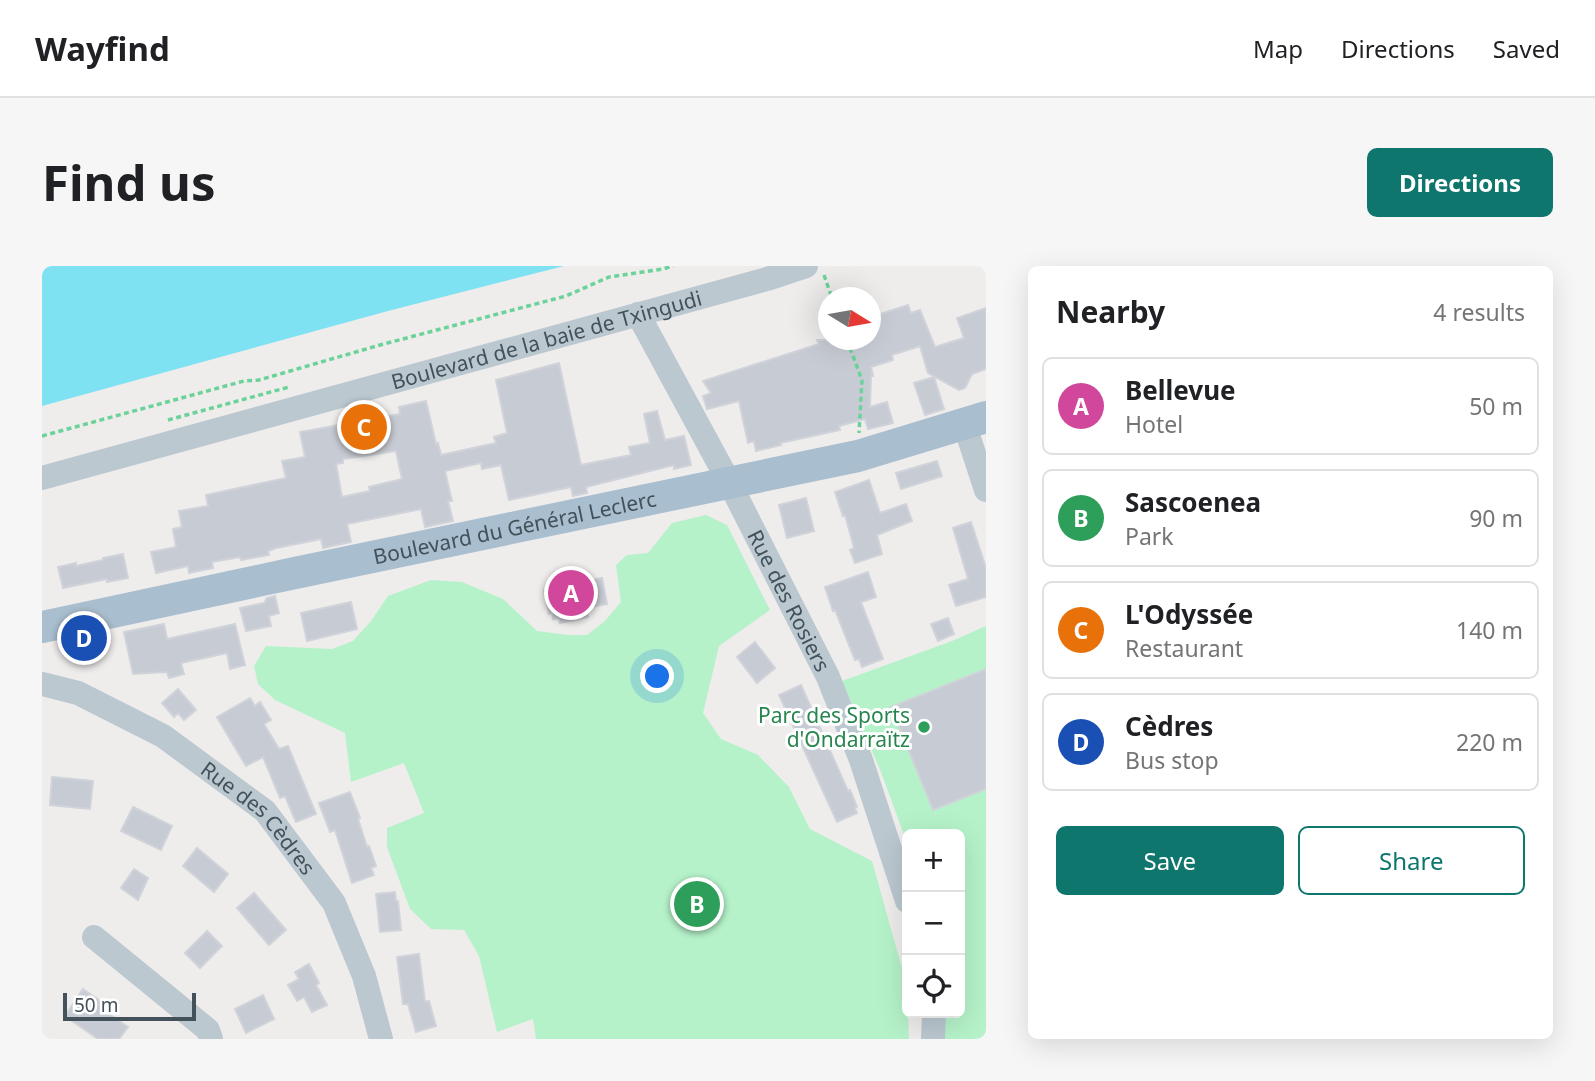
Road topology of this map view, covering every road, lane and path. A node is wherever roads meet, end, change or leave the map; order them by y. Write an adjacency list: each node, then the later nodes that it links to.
1 (673, 266): 8 (path)
2 (806, 266): 5 (street, Boulevard de la baie de Txingudi)
3 (821, 266): 4 (path)
4 (828, 287)
5 (638, 314): 10 (street, Boulevard de la baie de Txingudi); 11 (street, Rue des Rosiers)
6 (852, 350): 9 (path)
7 (975, 420): 9 (main road, Boulevard du Général Leclerc); 12 (street)
8 (42, 436)
9 (858, 456): 11 (main road, Boulevard du Général Leclerc)
10 (42, 478)
11 (729, 482): 13 (main road, Boulevard du Général Leclerc); 15 (street, Rue des Rosiers)
12 (986, 490)
13 (42, 627)
14 (42, 684): 19 (street, Rue des Cèdres)
15 (904, 892)
16 (94, 937): 18 (street)
17 (934, 1018): 20 (street)
18 (211, 1039)
19 (381, 1039)
20 (933, 1039)

